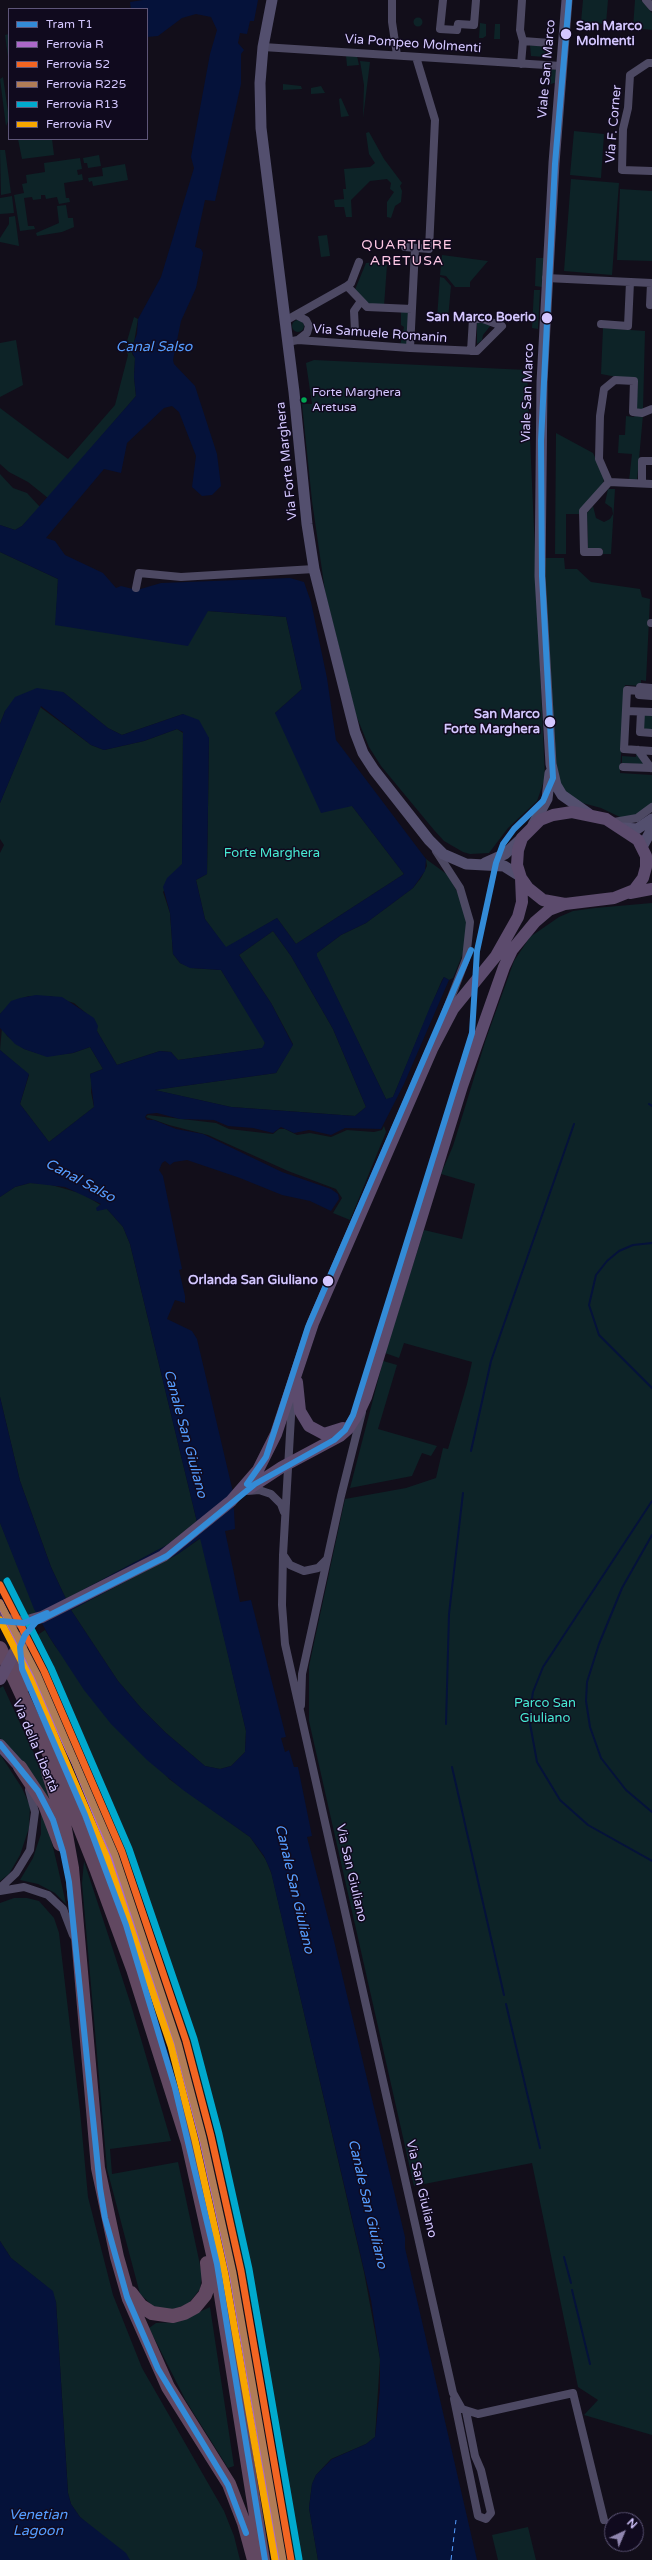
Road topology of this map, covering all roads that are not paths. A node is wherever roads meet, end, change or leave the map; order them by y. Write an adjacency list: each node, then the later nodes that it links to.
1 (272, 0): 11 (street, Via Forte Marghera)
2 (392, 0): 12 (street)
3 (443, 0): 7 (street)
4 (522, 0): 9 (street)
5 (567, 0): 16 (street, Viale San Marco)
6 (646, 0): 8 (street)
7 (476, 2)
8 (652, 7)
9 (523, 41): 10 (street); 14 (street)
10 (550, 43)
11 (263, 47): 12 (street, Via Pompeo Molmenti); 29 (street, Via Forte Marghera)
12 (398, 56): 13 (street, Via Pompeo Molmenti)
13 (416, 57): 14 (street, Via Pompeo Molmenti); 19 (street)
14 (521, 64): 16 (street, Via Pompeo Molmenti)
15 (652, 64): 17 (street, Via F. Corner)
16 (561, 66): 21 (street, Viale San Marco)
17 (652, 171)
18 (405, 247): 19 (street)
19 (415, 249): 27 (street)
20 (359, 262): 24 (street)
21 (546, 278): 22 (street); 53 (street, Viale San Marco)
22 (630, 282): 23 (street); 30 (street)
23 (652, 283): 26 (street)
24 (347, 286): 25 (street); 28 (street)
25 (361, 301): 27 (street); 31 (street)
26 (650, 305)
27 (412, 309): 34 (street)
28 (296, 315): 29 (street); 32 (street)
29 (285, 321): 33 (street, Via Forte Marghera)
30 (601, 324)
31 (355, 331)
32 (298, 340): 33 (street, Via Samuele Romanin); 34 (street, Via Samuele Romanin)
33 (287, 342): 42 (street, Via Forte Marghera)
34 (410, 348): 35 (street, Via Samuele Romanin)
35 (471, 351): 35 (street)
36 (652, 408): 38 (street)
37 (652, 461): 39 (street)
38 (609, 482): 39 (street); 41 (street)
39 (642, 483): 40 (street)
40 (652, 484)
41 (599, 552)
42 (314, 569): 43 (street); 63 (street, Via Forte Marghera)
43 (136, 588)
44 (652, 688): 45 (street)
45 (640, 691): 46 (street); 47 (street)
46 (652, 696)
47 (626, 711): 48 (street); 51 (street)
48 (641, 712): 49 (street); 50 (street)
49 (652, 712)
50 (652, 733)
51 (638, 750): 52 (street); 55 (street)
52 (652, 751)
53 (551, 764): 57 (street, Viale San Marco); 59 (street, Viale San Marco)
54 (623, 766): 55 (street)
55 (652, 768)
56 (652, 807): 60 (street)
57 (589, 814): 59 (main road); 60 (main road)
58 (652, 819): 60 (street)
59 (533, 825): 62 (main road)
60 (619, 825): 64 (main road)
61 (652, 829): 64 (street)
62 (522, 838): 65 (street); 66 (main road)
63 (429, 840): 65 (street, Via Forte Marghera); 70 (street)
64 (647, 857): 68 (main road)
65 (474, 865): 66 (street, Via Forte Marghera)
66 (521, 877): 69 (main road); 70 (main road, Via San Giuliano)
67 (652, 889): 68 (main road)
68 (627, 894): 69 (main road)
69 (565, 904): 72 (main road, Via San Giuliano)
70 (432, 1049): 71 (main road, Via San Giuliano)
71 (296, 1376): 73 (main road); 74 (street, Via San Giuliano); 75 (main road, Via San Giuliano)
72 (366, 1397): 73 (main road, Via San Giuliano); 78 (street, Via San Giuliano)
73 (356, 1417): 74 (main road, Via San Giuliano)
74 (288, 1464): 75 (main road, Via San Giuliano); 76 (street, Via San Giuliano)
75 (236, 1497): 76 (street, Via San Giuliano); 79 (main road)
76 (285, 1517): 77 (street, Via San Giuliano)
77 (283, 1555): 78 (street); 85 (street, Via San Giuliano)
78 (327, 1558): 85 (street, Via San Giuliano)
79 (42, 1617): 80 (main road); 81 (main road)
80 (3, 1620)
81 (22, 1639): 84 (main road, bridge); 92 (highway)
82 (0, 1648): 88 (highway, Via della Libertà)
83 (0, 1667): 91 (highway, Via della Libertà)
84 (0, 1679)
85 (305, 1734): 94 (street, Via San Giuliano)
86 (0, 1745): 87 (main road)
87 (20, 1767): 89 (street); 90 (highway)
88 (97, 1871): 92 (highway, Via della Libertà); 93 (highway)
89 (0, 1889): 90 (street)
90 (73, 1935): 91 (highway)
91 (85, 2026): 93 (highway, Via della Libertà)
92 (188, 2143): 98 (highway, Via della Libertà)
93 (117, 2257): 97 (highway, Via della Libertà)
94 (453, 2393): 95 (street, Via San Giuliano); 95 (street)
95 (466, 2411): 96 (street)
96 (604, 2520)
97 (254, 2560)
98 (263, 2560)

